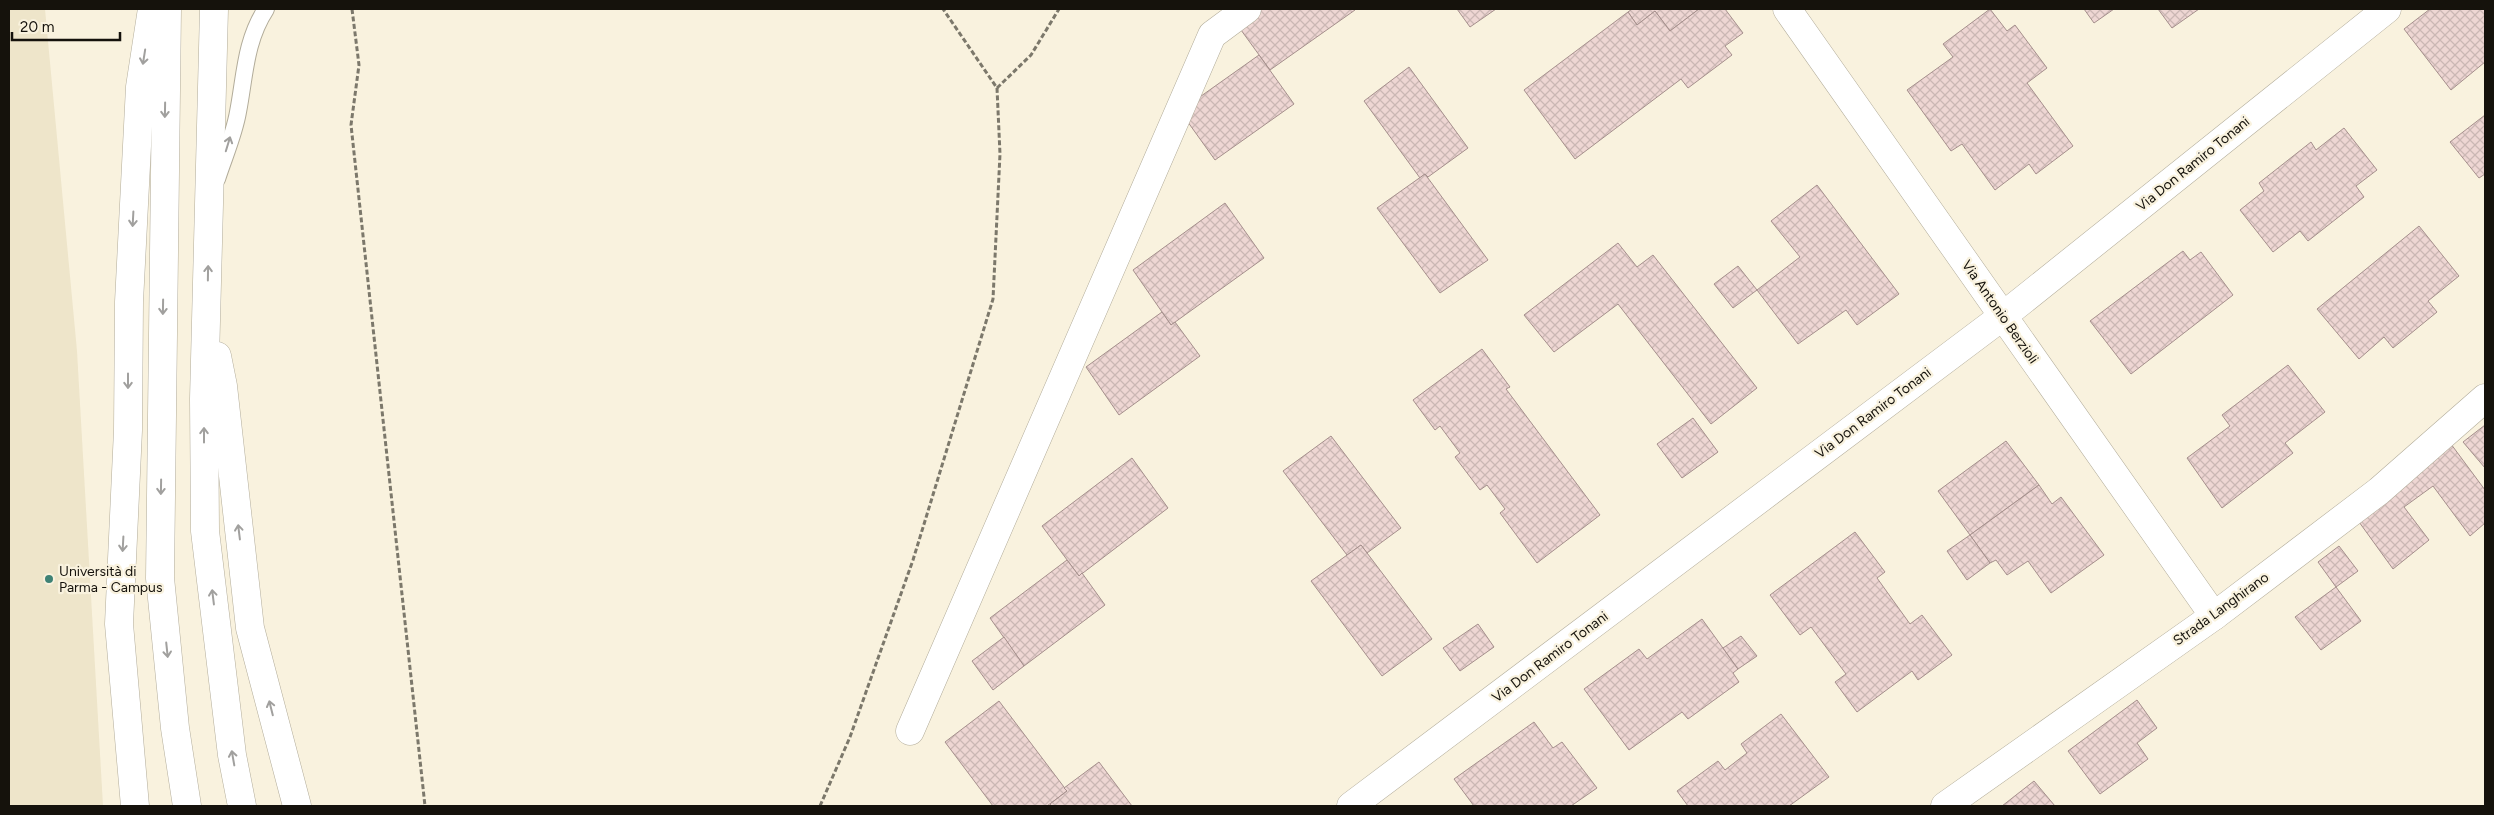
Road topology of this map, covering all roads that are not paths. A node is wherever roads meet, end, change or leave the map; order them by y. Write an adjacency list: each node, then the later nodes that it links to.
1 (152, 9): 14 (main road, one-way to 14)
2 (167, 9): 15 (main road, one-way to 15)
3 (214, 9): 8 (main road)
4 (266, 9): 8 (lane, one-way to 4)
5 (1247, 9): 13 (main road)
6 (1786, 9): 10 (main road, Via Antonio Berzioli)
7 (2387, 9): 10 (main road, Via Don Ramiro Tonani)
8 (208, 208): 9 (main road, one-way to 8)
9 (207, 308): 16 (main road, one-way to 9); 17 (main road, one-way to 9)
10 (2003, 316): 12 (main road, Via Antonio Berzioli); 18 (main road, Via Don Ramiro Tonani)
11 (2485, 398): 12 (main road, Strada Langhirano)
12 (2214, 616): 19 (main road, Strada Langhirano)
13 (910, 731)
14 (135, 806)
15 (187, 806)
16 (242, 806)
17 (297, 806)
18 (1351, 806)
19 (1945, 806)

